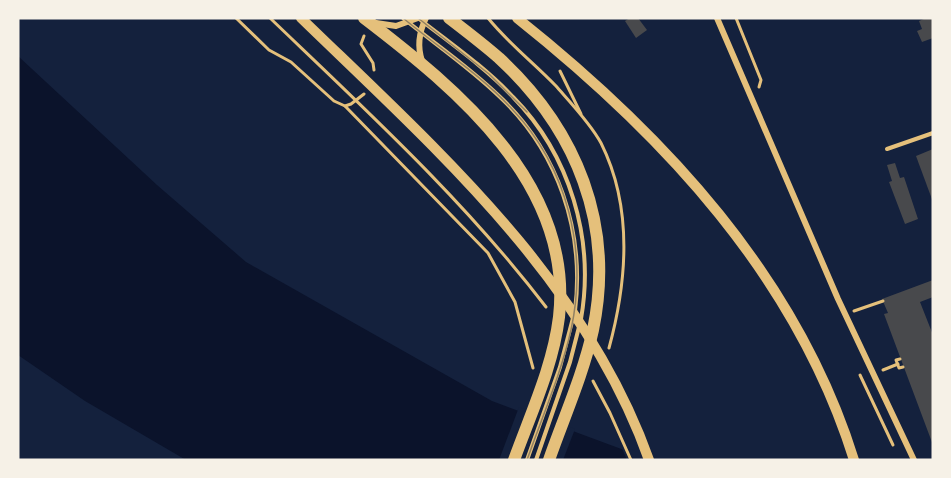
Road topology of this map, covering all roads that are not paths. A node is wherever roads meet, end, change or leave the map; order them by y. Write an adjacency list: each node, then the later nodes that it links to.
1 (301, 18): 18 (main road)
2 (364, 18): 7 (street); 9 (main road)
3 (449, 18): 13 (main road)
4 (517, 18): 19 (main road)
5 (717, 18): 20 (street)
6 (421, 19): 7 (street); 8 (street); 13 (lane)
7 (406, 20): 8 (lane)
8 (421, 32): 9 (street); 12 (lane)
9 (424, 66): 12 (main road)
10 (933, 133): 11 (lane)
11 (886, 149)
12 (538, 412): 14 (main road); 15 (lane)
13 (557, 419): 16 (lane); 17 (main road)
14 (514, 460)
15 (527, 460)
16 (536, 460)
17 (549, 460)
18 (649, 460)
19 (854, 460)
20 (914, 460)

